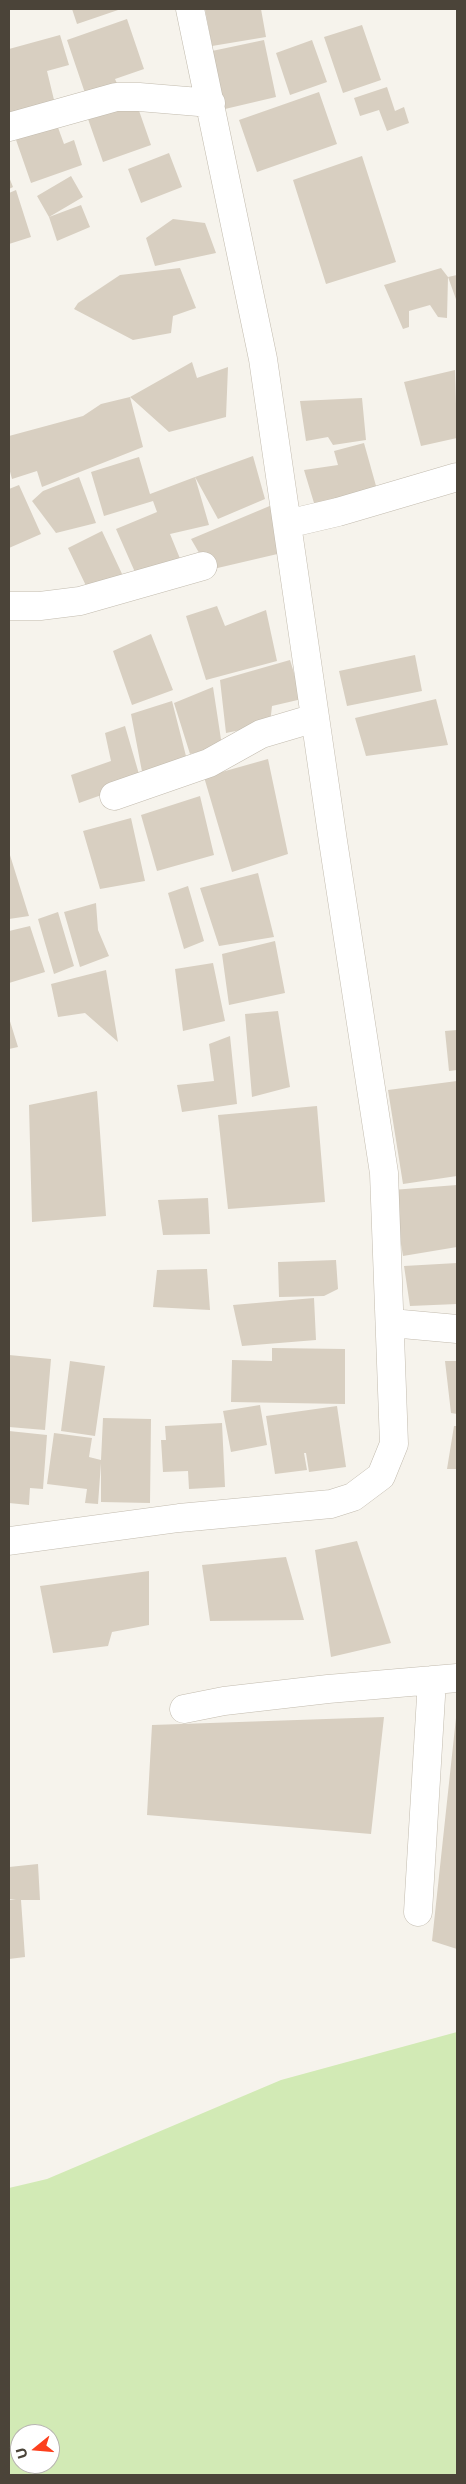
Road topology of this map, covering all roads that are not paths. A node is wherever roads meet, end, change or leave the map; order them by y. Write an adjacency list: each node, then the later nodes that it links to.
1 (190, 9): 2 (street)
2 (211, 103): 3 (street); 5 (street)
3 (9, 128)
4 (457, 476): 5 (street)
5 (287, 524): 8 (street)
6 (203, 566): 7 (street)
7 (9, 606)
8 (315, 718): 9 (street); 10 (street)
9 (114, 796)
10 (391, 1323): 11 (street); 12 (street)
11 (457, 1329)
12 (9, 1541)
13 (445, 1679): 14 (street); 15 (street)
14 (184, 1709)
15 (418, 1912)

